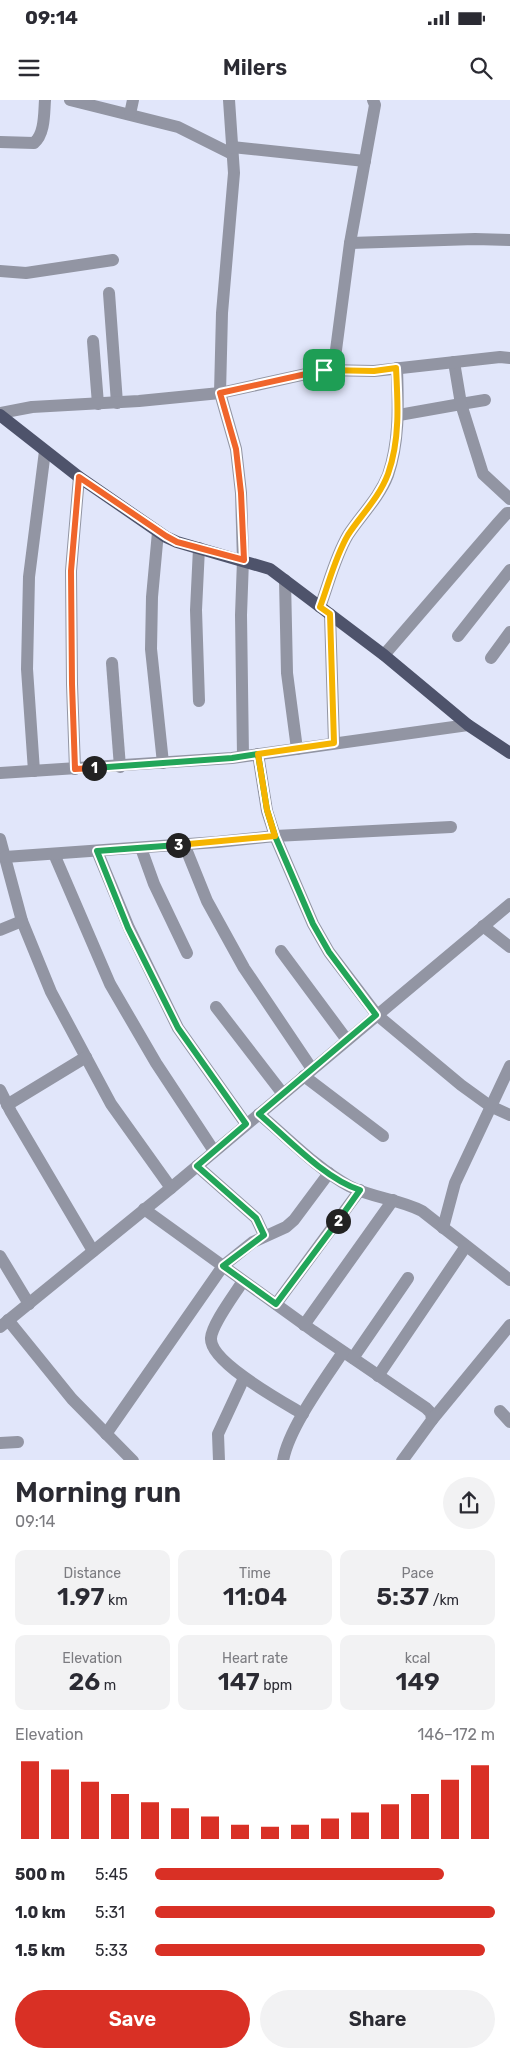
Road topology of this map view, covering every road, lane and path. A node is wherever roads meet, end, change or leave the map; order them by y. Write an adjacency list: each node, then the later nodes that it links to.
1 (45, 100): 7 (street)
2 (70, 100): 6 (street)
3 (133, 100): 6 (street)
4 (229, 100): 8 (street)
5 (373, 100): 9 (street)
6 (130, 114): 8 (street)
7 (0, 142)
8 (232, 151): 9 (street); 20 (street)
9 (365, 162): 11 (street)
10 (510, 240): 11 (street)
11 (350, 242): 19 (street)
12 (113, 260): 13 (street)
13 (0, 271)
14 (109, 293): 22 (street)
15 (93, 341): 23 (street)
16 (510, 358): 17 (street)
17 (454, 362): 18 (street); 24 (street)
18 (396, 368): 19 (street); 26 (street)
19 (324, 370): 20 (street)
20 (220, 393): 22 (street); 33 (street)
21 (485, 400): 24 (street)
22 (117, 402): 23 (street)
23 (98, 404): 25 (street)
24 (461, 404): 26 (street); 29 (street)
25 (0, 414): 27 (main road)
26 (399, 415): 36 (street)
27 (45, 451): 28 (main road); 52 (street)
28 (79, 477): 31 (main road); 51 (street)
29 (510, 500)
30 (509, 512): 39 (street)
31 (158, 532): 32 (main road); 49 (street)
32 (199, 548): 33 (main road); 42 (street)
33 (244, 560): 35 (main road); 48 (street)
34 (510, 570): 38 (street)
35 (285, 580): 36 (main road); 45 (street)
36 (325, 610): 39 (main road); 44 (street)
37 (510, 632): 40 (street)
38 (458, 636)
39 (384, 655): 43 (main road)
40 (491, 658)
41 (112, 662): 50 (street)
42 (199, 701)
43 (468, 725): 44 (street); 46 (main road)
44 (334, 743): 45 (street)
45 (297, 749): 47 (street)
46 (510, 753)
47 (258, 754): 48 (street); 55 (street)
48 (243, 756): 49 (street)
49 (163, 763): 50 (street)
50 (120, 766): 51 (street)
51 (75, 769): 52 (street)
52 (34, 771): 53 (street)
53 (0, 773)
54 (451, 827): 55 (street)
55 (275, 836): 57 (street); 70 (street)
56 (0, 839): 61 (street)
57 (184, 844): 58 (street); 74 (street)
58 (141, 848): 59 (street); 68 (street)
59 (97, 851): 60 (street); 81 (street)
60 (54, 854): 61 (street); 83 (street)
61 (4, 857): 63 (street)
62 (510, 904): 64 (street)
63 (22, 922): 65 (street); 72 (street)
64 (483, 926): 66 (street); 70 (street)
65 (0, 930)
66 (510, 947)
67 (281, 951): 71 (street)
68 (187, 953)
69 (216, 1007): 76 (street)
70 (376, 1015): 71 (street); 78 (street)
71 (347, 1040): 74 (street)
72 (86, 1057): 77 (street); 86 (street)
73 (510, 1066): 78 (street)
74 (308, 1072): 76 (street); 82 (street)
75 (0, 1090): 77 (street)
76 (283, 1094): 79 (street)
77 (7, 1105): 93 (street)
78 (490, 1106): 80 (street); 90 (street)
79 (259, 1114): 81 (street); 85 (street)
80 (510, 1115)
81 (246, 1124): 83 (street)
82 (383, 1136)
83 (214, 1151): 84 (street)
84 (197, 1166): 86 (street); 91 (street)
85 (329, 1173): 87 (street); 91 (street)
86 (171, 1188): 89 (street)
87 (360, 1190): 88 (street); 100 (street)
88 (393, 1200): 90 (street); 102 (street)
89 (144, 1209): 93 (street); 95 (street)
90 (443, 1228): 92 (street)
91 (264, 1235): 95 (street)
92 (466, 1246): 97 (street); 105 (street)
93 (93, 1251): 99 (street)
94 (0, 1256): 99 (street)
95 (223, 1266): 98 (street); 111 (street)
96 (408, 1278): 104 (street)
97 (510, 1280)
98 (243, 1281): 100 (street); 106 (street)
99 (29, 1304): 101 (street)
100 (276, 1304): 102 (street)
101 (4, 1323): 111 (street)
102 (304, 1325): 104 (street)
103 (510, 1325): 109 (street)
104 (348, 1355): 105 (street); 108 (street)
105 (378, 1376): 109 (street)
106 (244, 1378): 108 (street); 115 (street)
107 (500, 1411): 110 (street)
108 (303, 1414): 116 (street)
109 (432, 1420): 117 (street)
110 (510, 1422)
111 (106, 1434): 114 (street)
112 (18, 1442): 113 (street)
113 (0, 1443)
114 (132, 1460)
115 (218, 1460)
116 (283, 1460)
117 (402, 1460)

